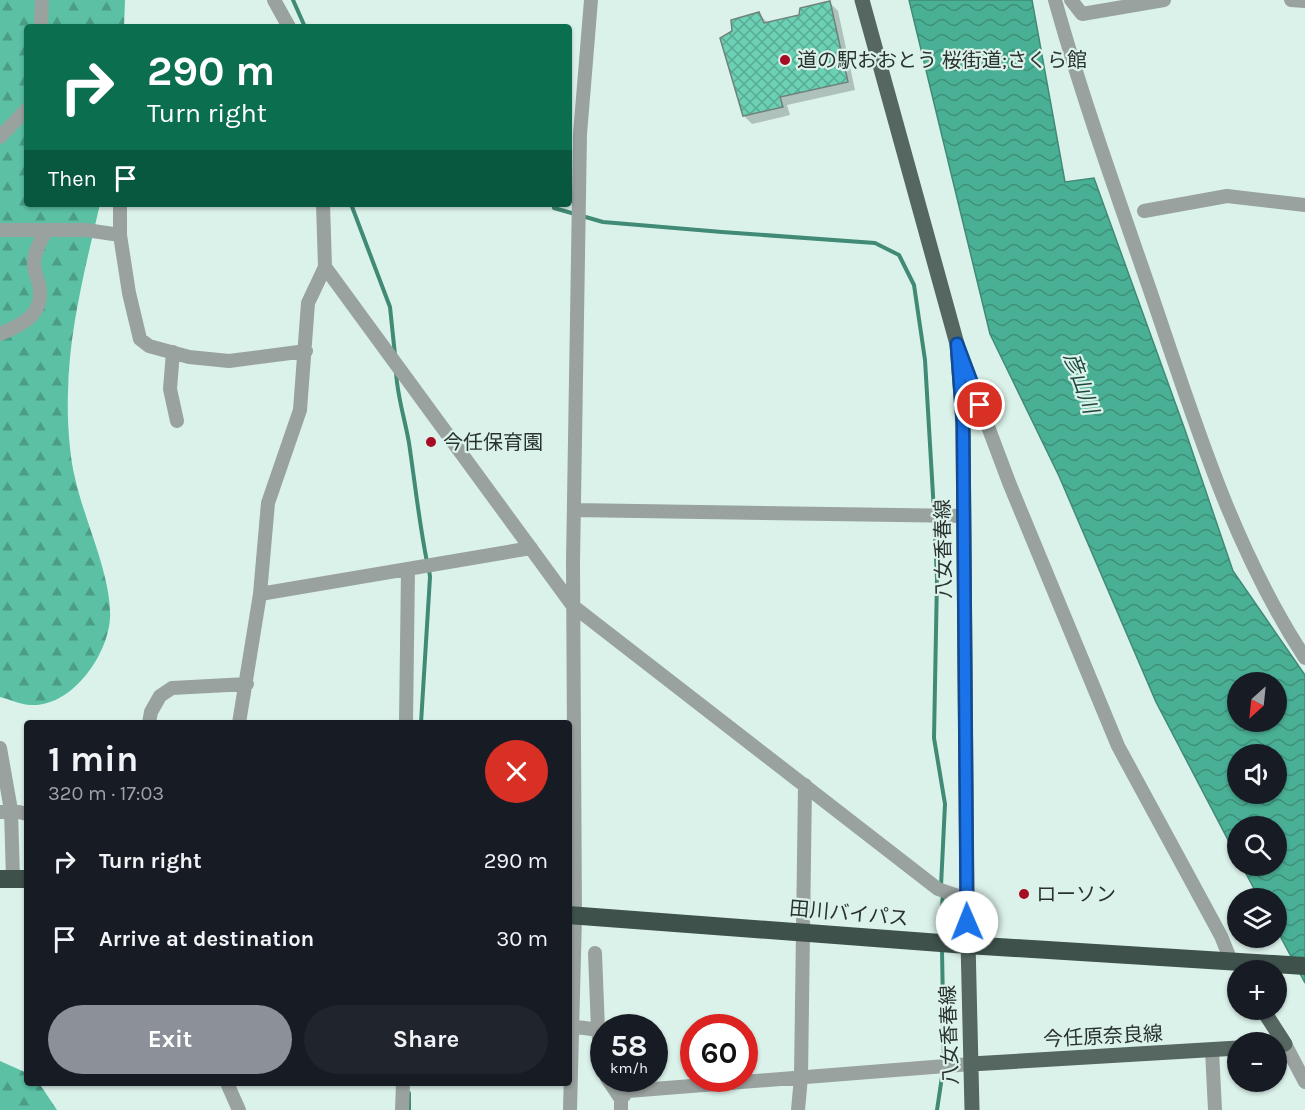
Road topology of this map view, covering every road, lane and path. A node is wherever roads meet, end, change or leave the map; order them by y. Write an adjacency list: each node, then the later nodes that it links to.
1 (42, 0): 10 (street)
2 (591, 0): 27 (street)
3 (862, 0): 23 (main road, 八女香春線)
4 (1055, 0): 33 (street)
5 (1071, 0): 6 (street)
6 (1164, 0)
7 (1291, 0): 9 (street)
8 (275, 1): 11 (street)
9 (1305, 1)
10 (41, 24)
11 (287, 24)
12 (24, 112): 13 (street)
13 (0, 137)
14 (1305, 205): 17 (street)
15 (120, 207): 20 (street)
16 (323, 207): 21 (street)
17 (1144, 210)
18 (0, 230): 19 (street)
19 (46, 231): 20 (street); 22 (street)
20 (120, 235): 25 (street)
21 (325, 267): 24 (street); 29 (street)
22 (0, 334)
23 (957, 344): 28 (main road, 八女香春線); 48 (street)
24 (306, 351): 25 (street); 31 (street)
25 (173, 352): 26 (street)
26 (177, 421)
27 (574, 510): 28 (street); 32 (street)
28 (964, 516): 43 (main road, 八女香春線)
29 (531, 548): 30 (street); 32 (street)
30 (408, 569): 31 (street); 37 (street)
31 (260, 594): 34 (street)
32 (573, 606): 39 (street); 44 (street)
33 (1305, 658)
34 (247, 684): 35 (street); 36 (street)
35 (150, 720)
36 (240, 720)
37 (406, 720)
38 (1, 757): 40 (street)
39 (805, 785): 43 (street); 45 (street)
40 (5, 811): 41 (street); 42 (street)
41 (24, 814)
42 (14, 879)
43 (967, 899): 46 (main road, 八女香春線)
44 (572, 916): 45 (highway, 田川バイパス)
45 (804, 931): 46 (highway, 田川バイパス); 59 (street)
46 (968, 945): 49 (highway, 田川バイパス); 58 (main road, 八女香春線)
47 (595, 952): 52 (street)
48 (1235, 960)
49 (1227, 964)
50 (1287, 966): 51 (highway, 田川バイパス)
51 (1305, 966)
52 (597, 1014)
53 (572, 1030): 54 (street)
54 (590, 1030)
55 (1227, 1049): 56 (main road, 今任原奈良線)
56 (1212, 1050): 58 (main road, 今任原奈良線); 70 (street)
57 (1287, 1054): 60 (street)
58 (971, 1064): 59 (street); 69 (main road, 八女香春線)
59 (801, 1077): 64 (street); 68 (street)
60 (1305, 1082)
61 (228, 1086): 65 (street)
62 (403, 1086): 66 (street)
63 (570, 1086): 67 (street)
64 (621, 1105)
65 (239, 1110)
66 (402, 1110)
67 (570, 1110)
68 (798, 1110)
69 (972, 1110)
70 (1215, 1110)

